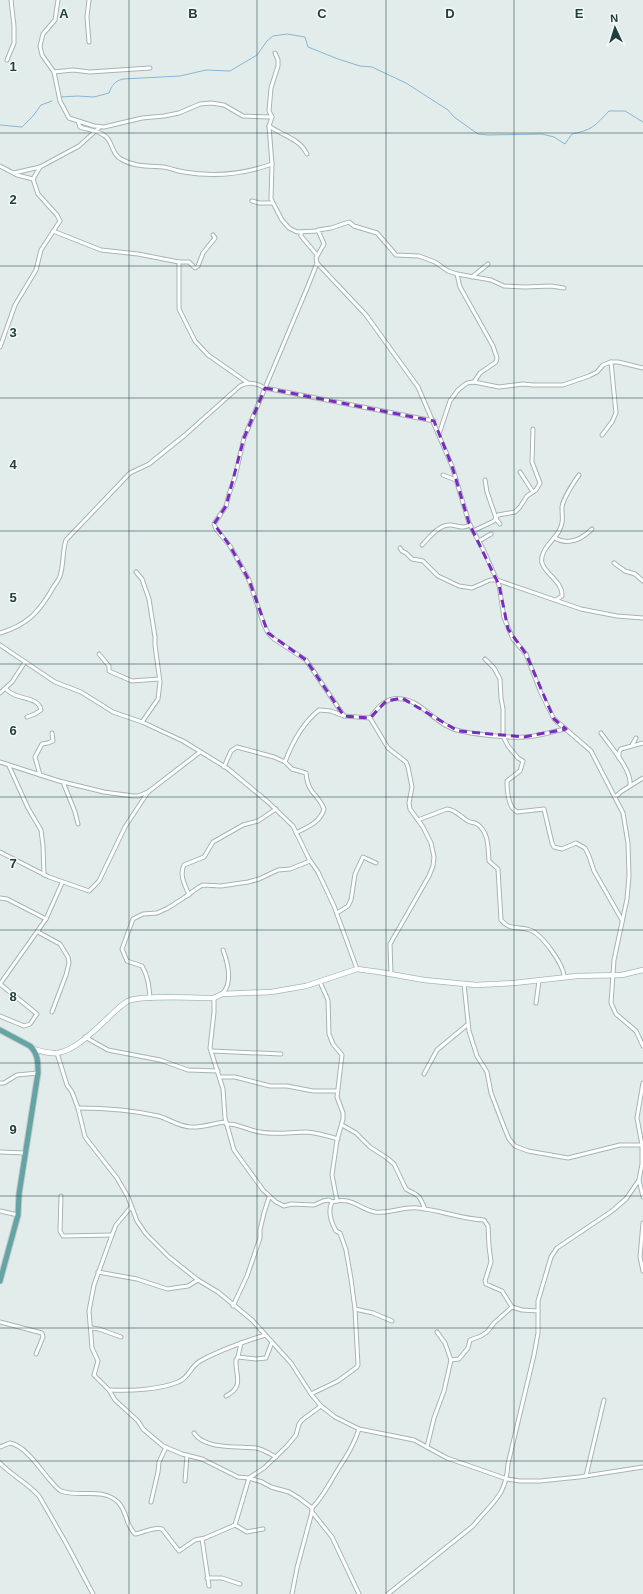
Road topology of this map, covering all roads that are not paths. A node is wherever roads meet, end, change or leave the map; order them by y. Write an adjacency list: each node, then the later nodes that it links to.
1 (11, 0): 6 (street)
2 (58, 0): 8 (street)
3 (89, 0): 4 (street)
4 (89, 42)
5 (275, 53): 9 (street)
6 (7, 60)
7 (150, 68): 8 (street)
8 (54, 72): 10 (street)
9 (272, 118): 11 (street); 12 (street)
10 (78, 121): 12 (street); 13 (street)
11 (269, 126): 14 (street); 15 (street)
12 (100, 127): 13 (street)
13 (93, 132): 15 (street); 17 (street)
14 (307, 154)
15 (272, 164): 21 (street)
16 (0, 166): 18 (street)
17 (40, 167): 18 (street); 19 (street)
18 (14, 174): 19 (street)
19 (33, 179): 22 (street)
20 (252, 201): 21 (street)
21 (273, 203): 24 (street)
22 (53, 231): 27 (street); 33 (street)
23 (318, 231): 24 (street); 26 (street); 30 (street)
24 (301, 232): 26 (street)
25 (213, 235): 27 (street)
26 (317, 255): 28 (street)
27 (179, 262): 36 (street)
28 (317, 263): 38 (street); 39 (street)
29 (488, 264): 31 (street)
30 (456, 274): 31 (street); 37 (street)
31 (472, 277): 32 (street)
32 (564, 288)
33 (0, 347)
34 (612, 362): 35 (street); 37 (street); 42 (street)
35 (643, 368)
36 (248, 382): 38 (street); 65 (street)
37 (474, 382): 41 (street)
38 (265, 388): 39 (street); 73 (street)
39 (434, 421): 41 (street)
40 (533, 429): 48 (street)
41 (439, 434): 46 (street)
42 (602, 435)
43 (520, 472): 48 (street)
44 (443, 474): 46 (street)
45 (579, 474): 55 (street)
46 (456, 480): 51 (street)
47 (485, 480): 49 (street)
48 (533, 492): 49 (street)
49 (496, 519): 50 (street); 53 (street)
50 (500, 524)
51 (470, 525): 53 (street); 57 (street)
52 (592, 530): 55 (street)
53 (473, 531): 56 (street)
54 (491, 534): 56 (street)
55 (554, 538): 63 (street)
56 (479, 541): 61 (street)
57 (422, 545)
58 (400, 548): 61 (street)
59 (614, 563): 62 (street)
60 (136, 572): 70 (street)
61 (497, 580): 63 (street); 77 (street)
62 (643, 581)
63 (556, 600): 64 (street)
64 (643, 618)
65 (0, 633)
66 (0, 645): 69 (street)
67 (99, 654): 70 (street)
68 (484, 659): 80 (street)
69 (26, 662): 71 (street); 76 (street)
70 (159, 678): 76 (street)
71 (6, 688): 72 (street); 74 (street)
72 (0, 693)
73 (344, 716): 75 (street); 86 (street)
74 (27, 717)
75 (370, 718): 80 (street); 97 (street)
76 (142, 722): 84 (street)
77 (566, 729): 80 (street); 95 (street)
78 (52, 733): 90 (street)
79 (601, 733): 85 (street)
80 (503, 736): 109 (street)
81 (636, 738): 83 (street)
82 (643, 743): 83 (street)
83 (632, 745): 85 (street)
84 (200, 752): 89 (street); 94 (street)
85 (619, 758): 93 (street)
86 (285, 762): 89 (street); 99 (street)
87 (0, 763): 88 (street)
88 (8, 766): 90 (street); 103 (street)
89 (224, 767): 96 (street)
90 (40, 774): 92 (street)
91 (643, 778): 93 (street)
92 (63, 782): 94 (street); 98 (street)
93 (630, 785): 95 (street)
94 (148, 792): 104 (street)
95 (615, 797): 109 (street)
96 (276, 809): 99 (street); 105 (street)
97 (418, 820): 114 (street); 116 (street)
98 (78, 824)
99 (296, 833): 101 (street)
100 (0, 852): 103 (street)
101 (310, 861): 105 (street); 107 (street)
102 (376, 863): 107 (street)
103 (44, 875): 104 (street)
104 (62, 882): 108 (street)
105 (189, 895): 121 (street)
106 (0, 898): 108 (street)
107 (336, 913): 112 (street)
108 (46, 919): 110 (street)
109 (622, 920): 115 (street)
110 (38, 932): 124 (street); 125 (street)
111 (223, 950): 120 (street)
112 (357, 969): 114 (main road); 118 (main road)
113 (643, 970): 115 (main road)
114 (390, 974): 119 (main road)
115 (612, 976): 116 (main road); 129 (street)
116 (564, 978): 117 (main road)
117 (539, 981): 119 (main road); 123 (street)
118 (320, 982): 120 (main road); 140 (street)
119 (464, 984): 126 (street)
120 (222, 994): 122 (main road)
121 (150, 998): 122 (main road); 128 (main road)
122 (214, 998): 131 (street)
123 (536, 1003)
124 (52, 1012)
125 (0, 1016)
126 (467, 1025): 136 (street); 145 (street)
127 (0, 1030): 130 (main road)
128 (86, 1037): 132 (main road); 134 (street)
129 (643, 1046)
130 (33, 1049): 132 (main road); 135 (main road)
131 (212, 1051): 133 (street); 134 (street)
132 (57, 1053): 141 (street)
133 (281, 1054)
134 (218, 1072): 137 (street)
135 (38, 1073): 138 (street); 147 (main road)
136 (424, 1074)
137 (220, 1077): 140 (street); 142 (street)
138 (0, 1083)
139 (643, 1083): 145 (street)
140 (337, 1091): 143 (street)
141 (78, 1108): 142 (street); 154 (street)
142 (226, 1123): 144 (street); 150 (street)
143 (342, 1125): 144 (street); 155 (street)
144 (338, 1139): 152 (street)
145 (642, 1143): 148 (street)
146 (0, 1152): 147 (street)
147 (25, 1153): 157 (main road)
148 (638, 1180): 151 (street); 167 (street)
149 (61, 1196): 159 (street)
150 (269, 1197): 153 (street); 164 (street)
151 (643, 1197)
152 (337, 1201): 153 (street); 155 (street)
153 (332, 1202): 166 (street)
154 (131, 1207): 159 (street); 162 (street)
155 (425, 1209): 165 (street)
156 (0, 1211): 157 (street)
157 (18, 1215): 163 (main road)
158 (643, 1223): 160 (street)
159 (112, 1234): 161 (street)
160 (643, 1271)
161 (98, 1272): 162 (street); 170 (street)
162 (198, 1280): 164 (street)
163 (0, 1281)
164 (233, 1306): 172 (street)
165 (512, 1307): 167 (street); 178 (street)
166 (355, 1309): 168 (street); 180 (street)
167 (538, 1311): 195 (street)
168 (392, 1320)
169 (0, 1322): 176 (street)
170 (91, 1328): 173 (street); 179 (street)
171 (437, 1332): 178 (street)
172 (265, 1335): 174 (street); 175 (street)
173 (121, 1337)
174 (272, 1342): 177 (street); 180 (street)
175 (241, 1343): 177 (street); 179 (street)
176 (36, 1354)
177 (238, 1357): 181 (street)
178 (451, 1360): 186 (street)
179 (108, 1390): 188 (street)
180 (311, 1394): 183 (street)
181 (226, 1396)
182 (604, 1400): 193 (street)
183 (321, 1406): 184 (street); 190 (street)
184 (359, 1429): 186 (street); 198 (street)
185 (194, 1433): 190 (street)
186 (426, 1446): 195 (street)
187 (0, 1447): 202 (street)
188 (166, 1447): 189 (street); 197 (street)
189 (187, 1455): 194 (street); 196 (street)
190 (276, 1457): 194 (street)
191 (0, 1463): 206 (street)
192 (643, 1467): 193 (street)
193 (586, 1476): 195 (street)
194 (249, 1478): 198 (street); 200 (street)
195 (507, 1478): 209 (street)
196 (185, 1481)
197 (151, 1502)
198 (312, 1508): 199 (street)
199 (312, 1512): 207 (street); 208 (street)
200 (235, 1524): 201 (street); 202 (street)
201 (263, 1529)
202 (202, 1539): 203 (street)
203 (207, 1578): 204 (street); 205 (street)
204 (240, 1584)
205 (209, 1586)
206 (94, 1594)
207 (292, 1594)
208 (359, 1594)
209 (388, 1594)

